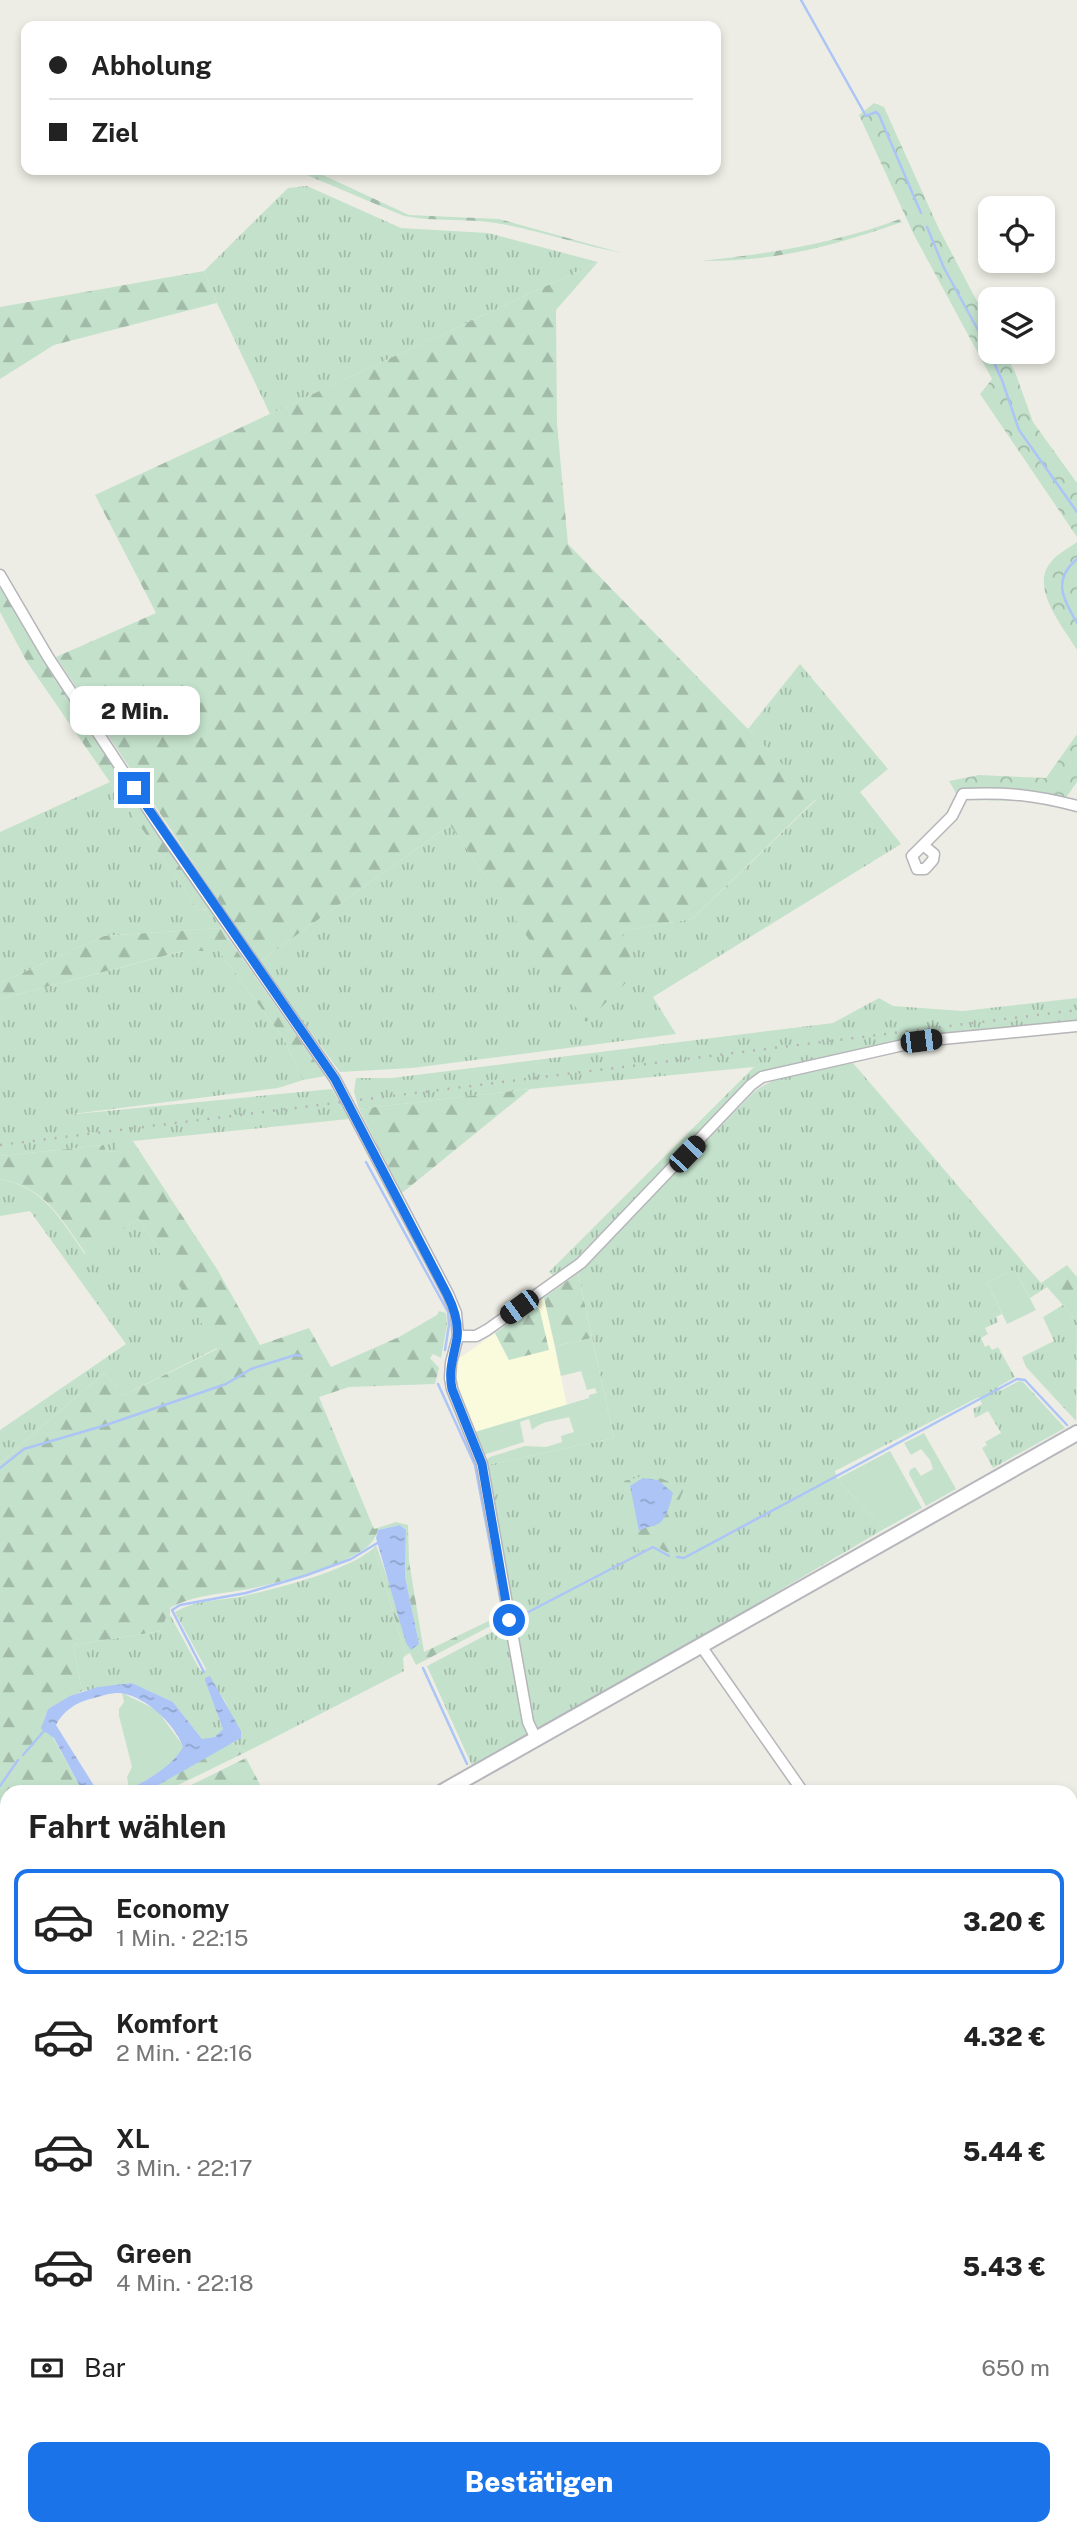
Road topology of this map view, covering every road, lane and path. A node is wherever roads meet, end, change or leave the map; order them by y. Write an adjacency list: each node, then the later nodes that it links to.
1 (0, 575): 5 (street)
2 (1077, 806): 3 (street)
3 (923, 845)
4 (1077, 1026): 5 (street)
5 (458, 1336): 8 (street)
6 (1077, 1433): 7 (main road)
7 (701, 1646): 8 (main road); 10 (street)
8 (536, 1739): 9 (main road)
9 (454, 1785)
10 (798, 1785)

